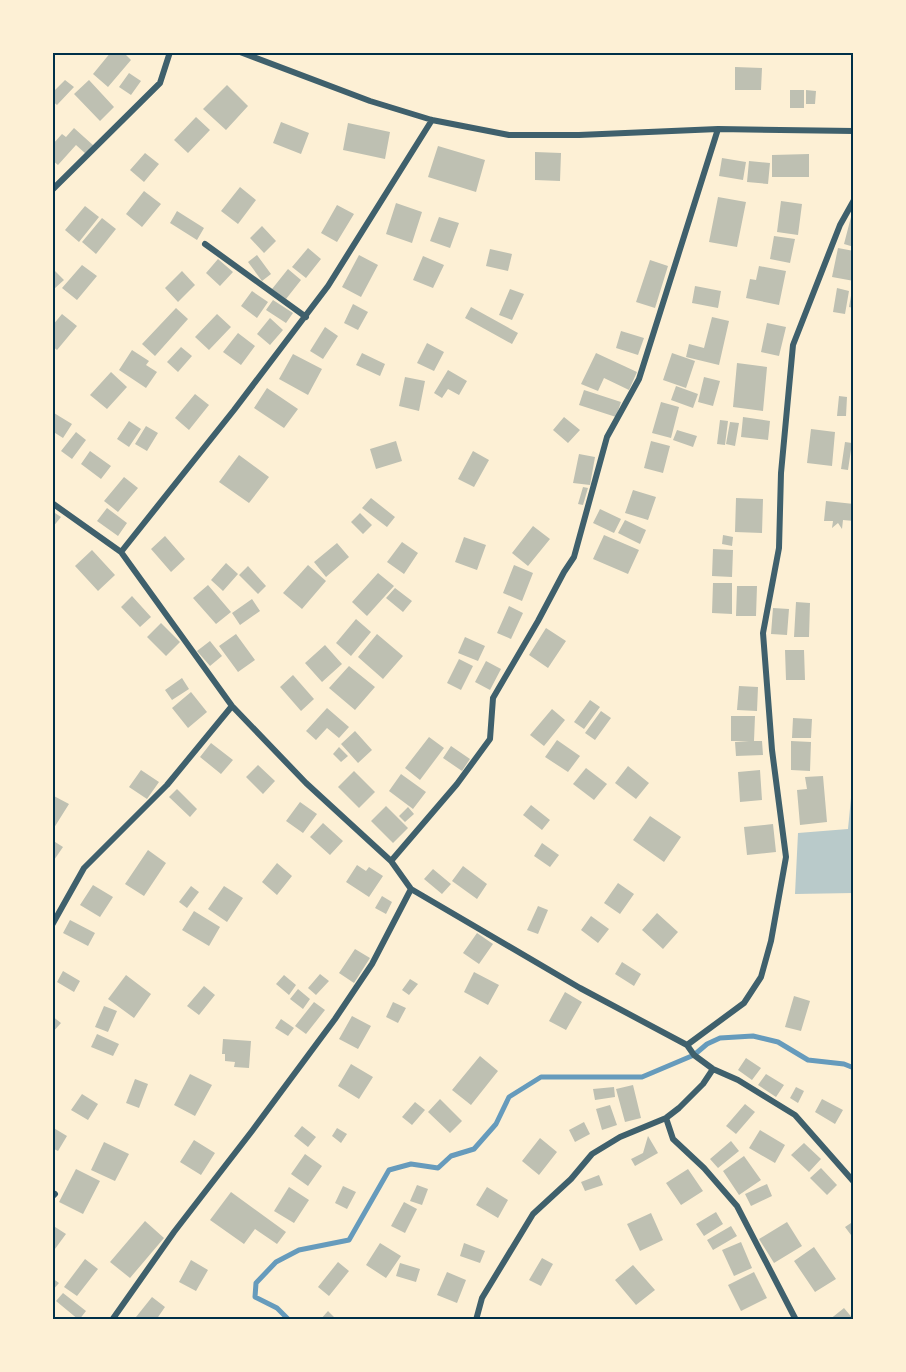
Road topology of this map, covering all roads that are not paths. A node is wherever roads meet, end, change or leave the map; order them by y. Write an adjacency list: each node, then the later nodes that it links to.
1 (170, 52): 6 (street)
2 (240, 52): 3 (street)
3 (432, 120): 4 (street); 9 (street)
4 (718, 129): 5 (street); 13 (street)
5 (854, 131)
6 (52, 190)
7 (854, 200): 16 (street)
8 (205, 244): 9 (street)
9 (306, 317): 11 (street)
10 (52, 503): 11 (street)
11 (121, 552): 12 (street)
12 (232, 705): 13 (street); 15 (street)
13 (391, 861): 14 (street)
14 (411, 889): 16 (street); 20 (street)
15 (52, 925)
16 (687, 1045): 17 (street)
17 (712, 1069): 18 (street); 19 (street)
18 (666, 1118): 21 (street); 22 (street)
19 (854, 1182)
20 (112, 1320)
21 (476, 1320)
22 (796, 1320)

